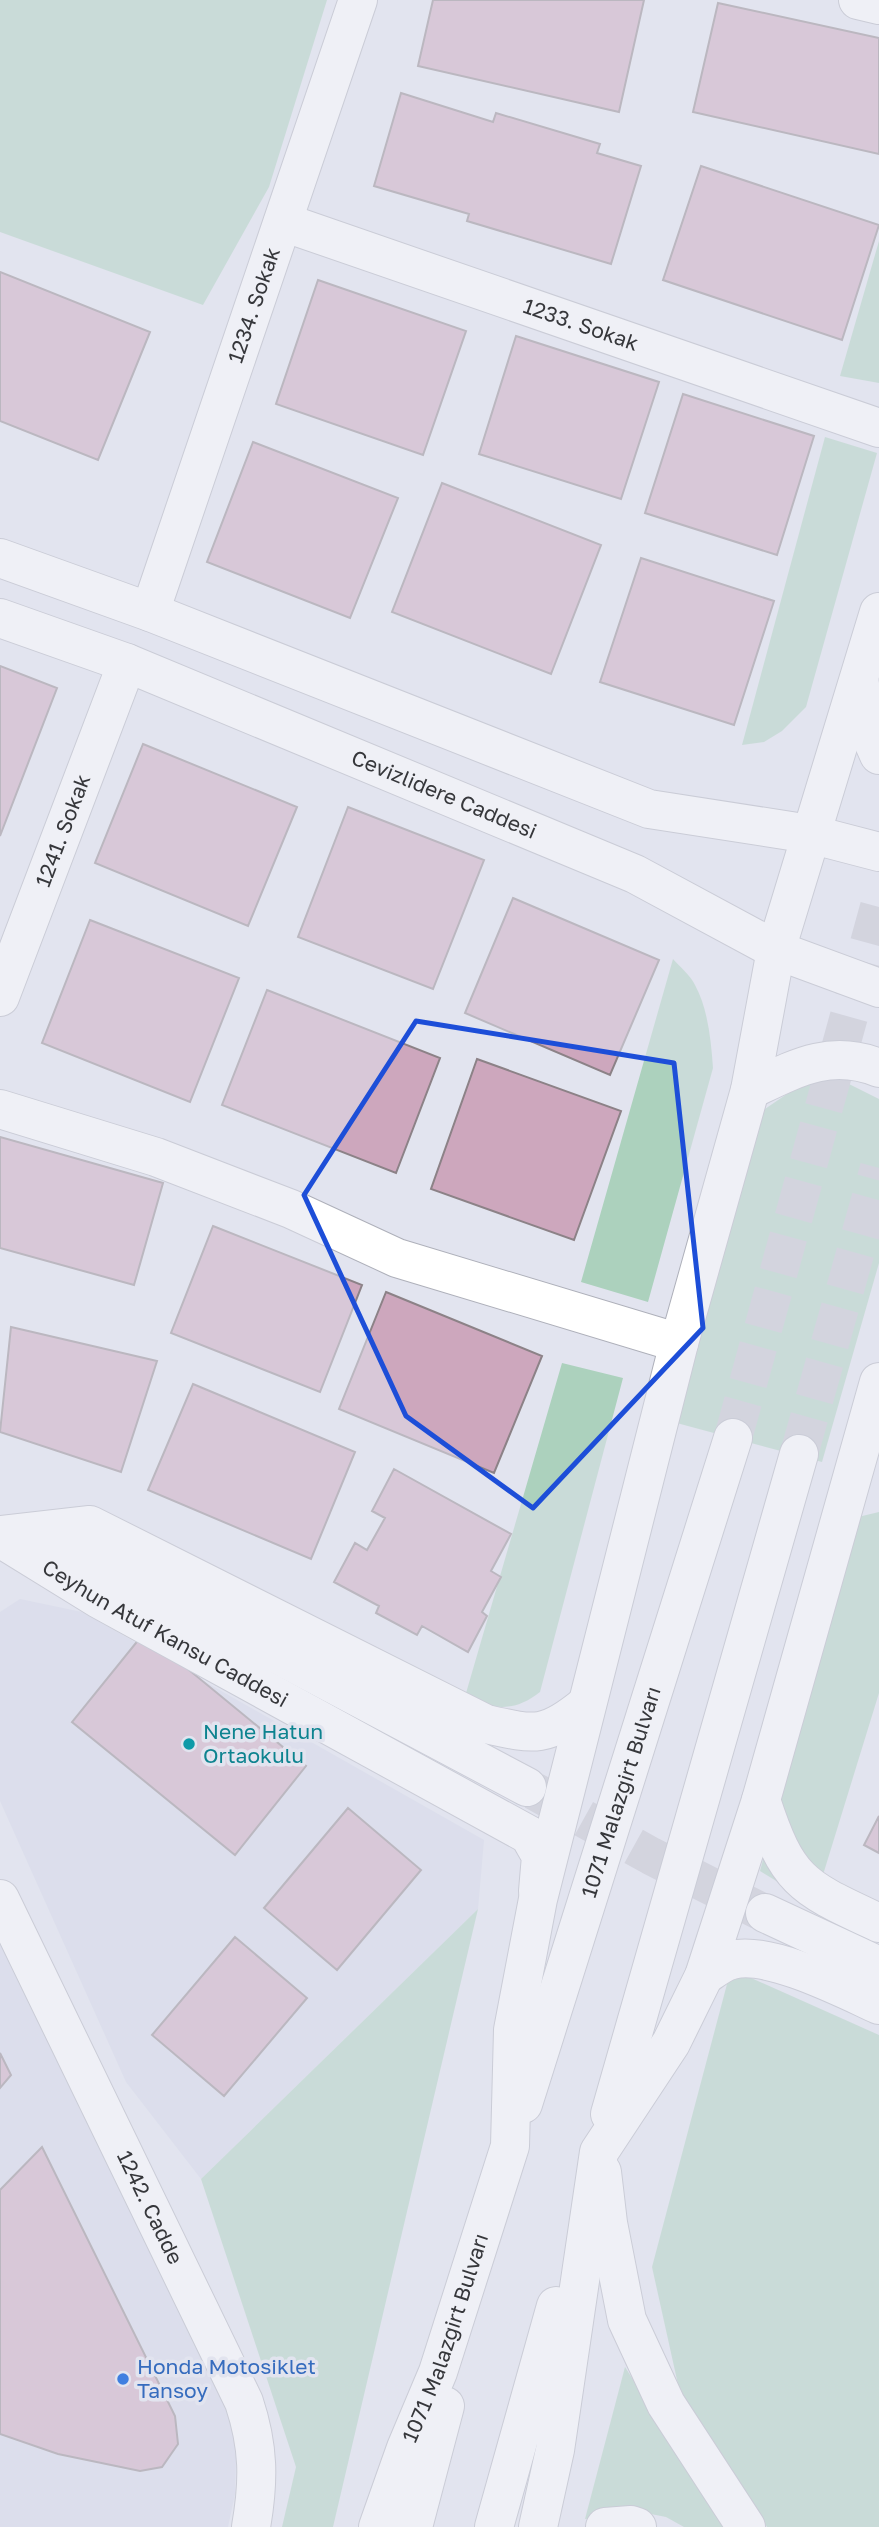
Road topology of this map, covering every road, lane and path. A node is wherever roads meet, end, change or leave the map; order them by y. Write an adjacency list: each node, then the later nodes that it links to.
1 (358, 0): 4 (main road, 1234. Sokak)
2 (858, 0): 3 (main road)
3 (879, 5)
4 (282, 222): 5 (main road, 1233. Sokak); 7 (main road, 1234. Sokak)
5 (879, 428)
6 (0, 558): 7 (main road)
7 (150, 612): 13 (main road)
8 (879, 612): 11 (main road)
9 (0, 618): 10 (main road, Cevizlidere Caddesi)
10 (127, 663): 15 (main road, Cevizlidere Caddesi); 17 (main road, 1241. Sokak)
11 (859, 682): 12 (main road); 13 (main road)
12 (879, 755)
13 (810, 834): 14 (main road); 15 (main road)
14 (879, 852)
15 (776, 950): 16 (main road, Cevizlidere Caddesi); 19 (main road)
16 (879, 988)
17 (0, 997)
18 (879, 1068): 19 (main road)
19 (750, 1090): 21 (main road)
20 (0, 1109): 21 (main road)
21 (679, 1343): 27 (main road)
22 (879, 1382): 25 (main road)
23 (733, 1438): 37 (main road, 1071 Malazgirt Bulvarı)
24 (799, 1454): 38 (main road)
25 (869, 1463): 29 (main road)
26 (0, 1536): 27 (main road, Ceyhun Atuf Kansu Caddesi); 28 (main road, Ceyhun Atuf Kansu Caddesi); 31 (main road, Ceyhun Atuf Kansu Caddesi)
27 (586, 1704): 31 (main road)
28 (527, 1787)
29 (761, 1800): 33 (main road); 35 (main road)
30 (0, 1899): 40 (main road, 1242. Cadde)
31 (538, 1899): 37 (main road)
32 (765, 1913): 34 (main road)
33 (879, 1923)
34 (879, 1966)
35 (704, 1976): 36 (main road); 38 (main road)
36 (879, 2005)
37 (510, 2146): 41 (main road, 1071 Malazgirt Bulvarı); 42 (main road, 1071 Malazgirt Bulvarı)
38 (599, 2152): 39 (main road); 43 (main road); 46 (main road)
39 (495, 2525)
40 (251, 2527)
41 (378, 2527)
42 (413, 2527)
43 (537, 2527)
44 (605, 2527): 45 (main road)
45 (637, 2527)
46 (746, 2527)

